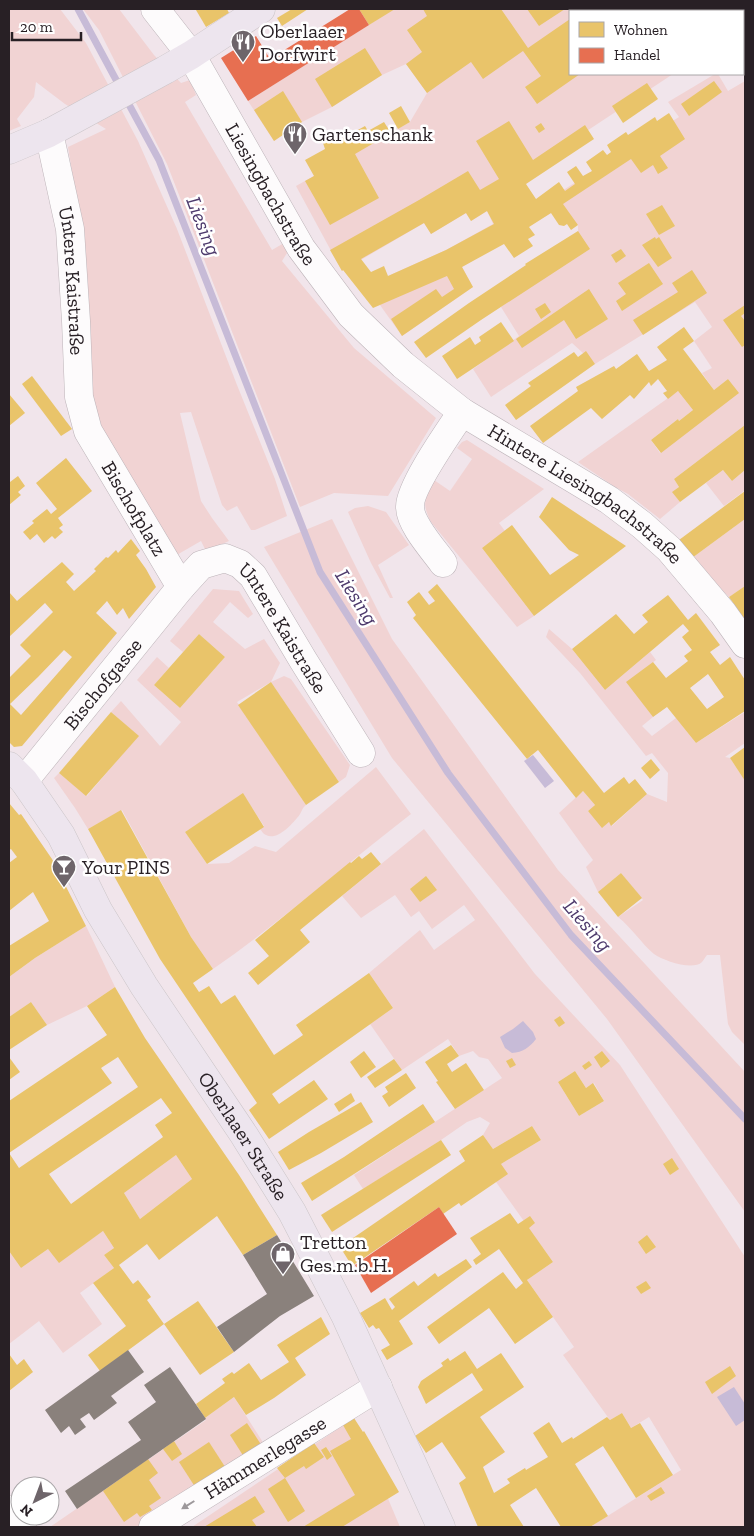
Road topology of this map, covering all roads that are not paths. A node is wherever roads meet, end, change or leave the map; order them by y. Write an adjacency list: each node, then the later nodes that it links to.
1 (155, 9): 3 (street, Liesingbachstraße)
2 (261, 9): 3 (main road)
3 (192, 55): 4 (main road); 6 (street, Liesingbachstraße)
4 (49, 132): 5 (main road); 8 (street, Untere Kaistraße)
5 (9, 150)
6 (403, 365): 7 (street, Hintere Liesingbachstraße)
7 (462, 412): 9 (street); 11 (street, Hintere Liesingbachstraße)
8 (88, 431): 10 (street, Bischofplatz)
9 (444, 563)
10 (181, 586): 12 (street, Untere Kaistraße); 13 (street, Bischofgasse)
11 (745, 644)
12 (361, 753)
13 (16, 774): 14 (main road, Oberlaaer Straße)
14 (378, 1387): 17 (street, Hämmerlegasse, one-way to 17); 18 (main road, Oberlaaer Straße)
15 (9, 1510): 16 (street)
16 (22, 1527)
17 (153, 1527)
18 (441, 1527)

